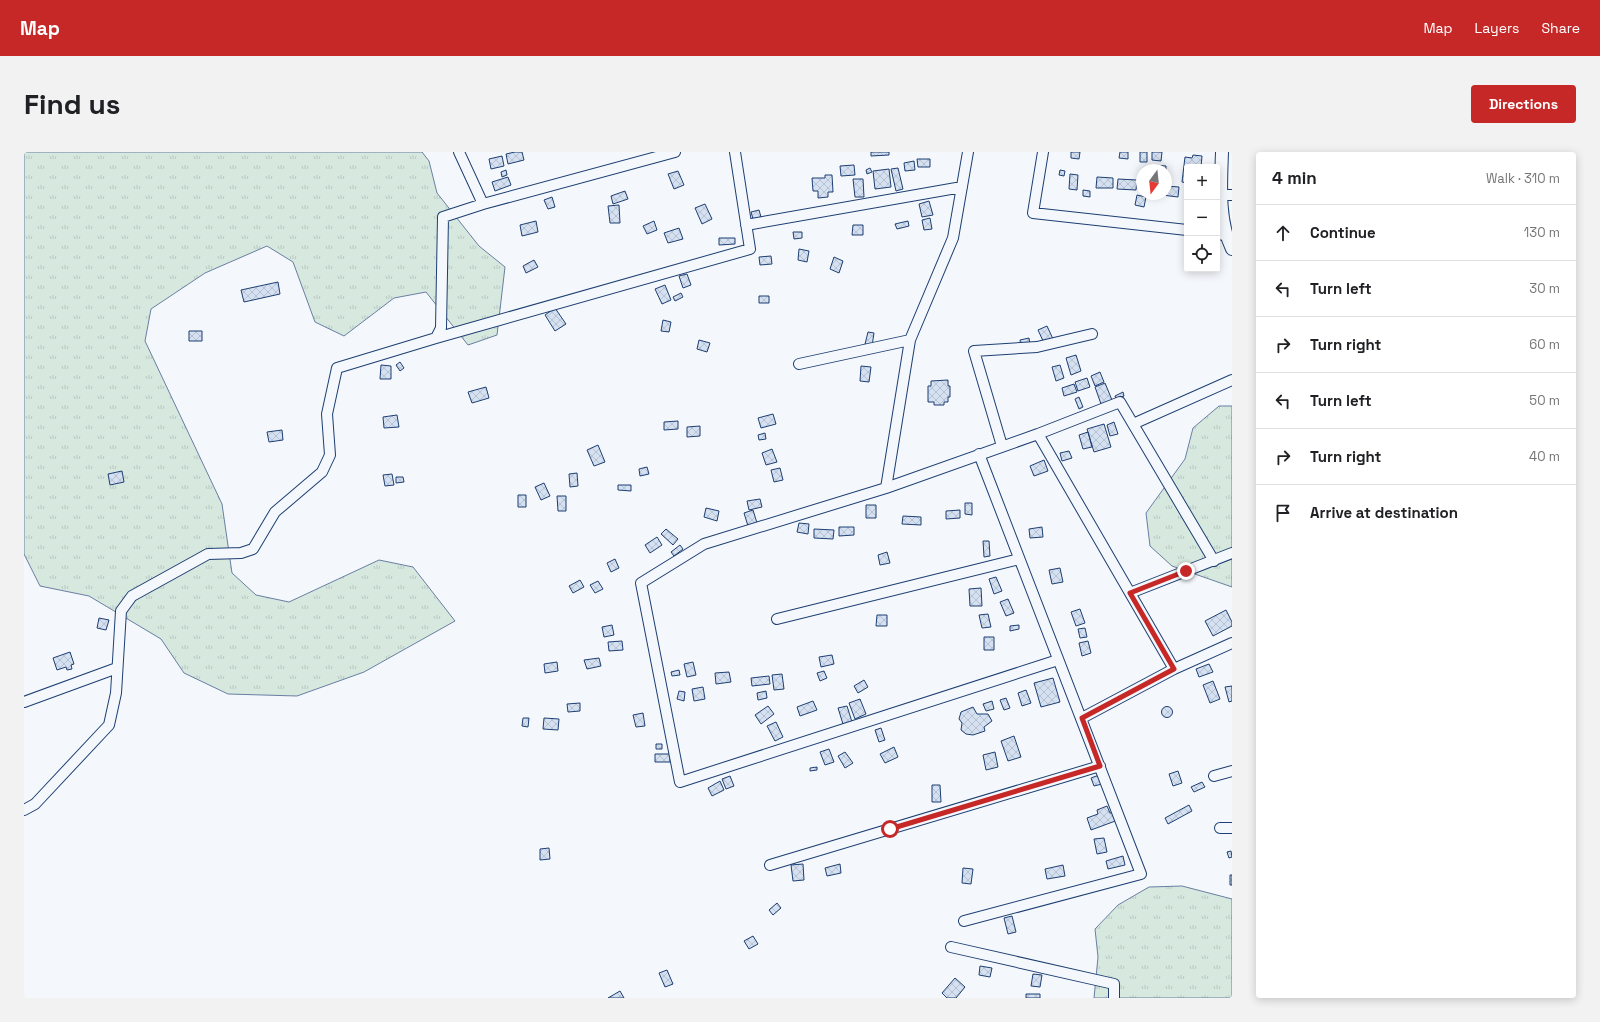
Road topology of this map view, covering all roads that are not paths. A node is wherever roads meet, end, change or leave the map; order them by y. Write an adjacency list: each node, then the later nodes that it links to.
1 (459, 152): 9 (street)
2 (675, 152): 9 (street)
3 (735, 152): 10 (street)
4 (968, 152): 7 (street)
5 (1043, 152): 11 (street)
6 (1222, 152): 8 (street)
7 (962, 188): 10 (street); 16 (street)
8 (1226, 195): 12 (street)
9 (483, 204): 15 (street)
10 (746, 225): 15 (street)
11 (1184, 230)
12 (1221, 234): 13 (street)
13 (1232, 249)
14 (1092, 334): 21 (street)
15 (436, 338): 31 (street)
16 (910, 340): 17 (street); 23 (street)
17 (798, 364)
18 (1232, 380): 19 (street)
19 (1133, 424): 20 (street); 26 (street)
20 (1038, 434): 21 (street); 27 (street)
21 (1002, 446): 22 (street)
22 (979, 454): 23 (street); 25 (street)
23 (886, 488): 30 (street)
24 (1232, 553): 26 (street)
25 (1019, 559): 28 (street); 30 (street)
26 (1214, 560): 27 (street)
27 (1130, 593): 32 (street)
28 (777, 619)
29 (1232, 643): 32 (street)
30 (1058, 660): 34 (street)
31 (117, 668): 33 (street); 38 (street)
32 (1174, 669): 34 (street)
33 (24, 702)
34 (1082, 718): 35 (street)
35 (1100, 766): 41 (street); 42 (street)
36 (1232, 771): 37 (street)
37 (1214, 776)
38 (24, 810)
39 (1220, 828): 40 (street)
40 (1232, 828)
41 (770, 865)
42 (964, 921)
43 (951, 947): 44 (street)
44 (1114, 998)

